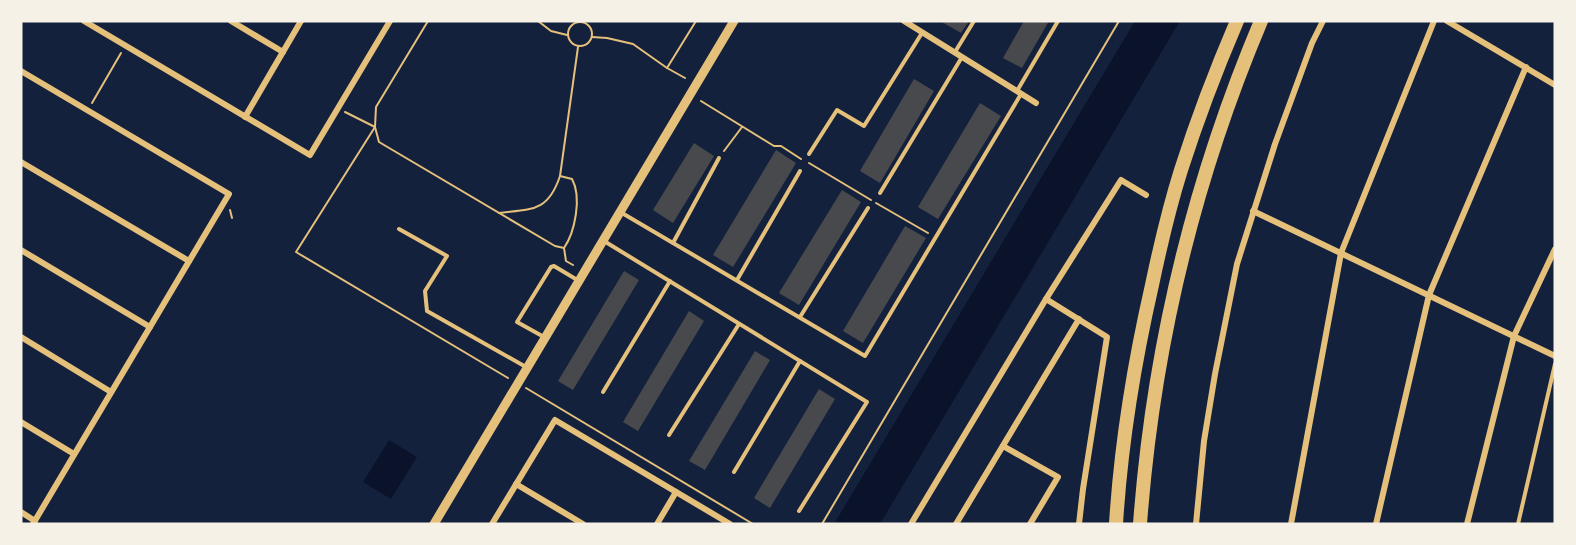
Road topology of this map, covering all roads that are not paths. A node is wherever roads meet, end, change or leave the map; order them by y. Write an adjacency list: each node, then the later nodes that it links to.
1 (84, 21): 23 (street)
2 (231, 21): 15 (street)
3 (301, 21): 15 (street)
4 (390, 21): 23 (street)
5 (734, 21): 32 (street)
6 (904, 21): 14 (street)
7 (974, 21): 16 (lane)
8 (1058, 21): 21 (lane)
9 (1237, 21): 77 (highway)
10 (1261, 21): 78 (highway)
11 (1323, 21): 31 (street)
12 (1434, 21): 38 (street)
13 (1447, 21): 18 (street)
14 (922, 32): 16 (street); 24 (lane)
15 (283, 52): 23 (street)
16 (955, 52): 17 (street)
17 (962, 57): 21 (street); 28 (lane)
18 (1526, 68): 20 (street); 43 (street)
19 (21, 71): 39 (street)
20 (1555, 85)
21 (1019, 92): 22 (street); 45 (lane)
22 (1036, 103)
23 (245, 117)
24 (809, 154)
25 (719, 158): 35 (lane)
26 (21, 162): 39 (street)
27 (800, 171): 40 (lane)
28 (880, 193)
29 (1146, 195): 44 (street)
30 (868, 208): 45 (lane)
31 (1253, 210): 38 (street); 79 (street)
32 (621, 212): 34 (street); 35 (lane)
33 (399, 229): 55 (lane)
34 (604, 241): 41 (street); 42 (lane)
35 (673, 243): 40 (lane)
36 (1555, 249): 49 (street)
37 (21, 250): 48 (street)
38 (1341, 253): 43 (street); 80 (street)
39 (189, 261): 48 (street)
40 (737, 280): 45 (lane)
41 (579, 281): 51 (street); 51 (lane)
42 (670, 281): 47 (lane); 57 (lane)
43 (1429, 295): 49 (street); 81 (street)
44 (1046, 299): 46 (street); 73 (street)
45 (800, 317)
46 (1079, 320): 60 (street); 76 (street)
47 (739, 324): 53 (lane); 59 (lane)
48 (150, 327): 56 (street)
49 (1515, 336): 52 (street); 82 (street)
50 (21, 337): 56 (street)
51 (545, 338): 55 (street)
52 (1555, 356)
53 (800, 361): 62 (lane); 66 (lane)
54 (1555, 364): 83 (lane)
55 (527, 367): 68 (street)
56 (111, 392): 61 (street)
57 (603, 392)
58 (21, 422): 61 (street)
59 (669, 435)
60 (1003, 446): 74 (street); 75 (street)
61 (74, 454): 67 (street)
62 (734, 472)
63 (516, 484): 64 (street); 69 (street); 70 (street)
64 (676, 492): 71 (street); 72 (street)
65 (21, 512): 67 (street)
66 (799, 512)
67 (34, 522)
68 (434, 524)
69 (492, 524)
70 (583, 524)
71 (657, 524)
72 (730, 524)
73 (911, 524)
74 (956, 524)
75 (1029, 524)
76 (1080, 524)
77 (1116, 524)
78 (1140, 524)
79 (1196, 524)
80 (1291, 524)
81 (1376, 524)
82 (1467, 524)
83 (1518, 524)

